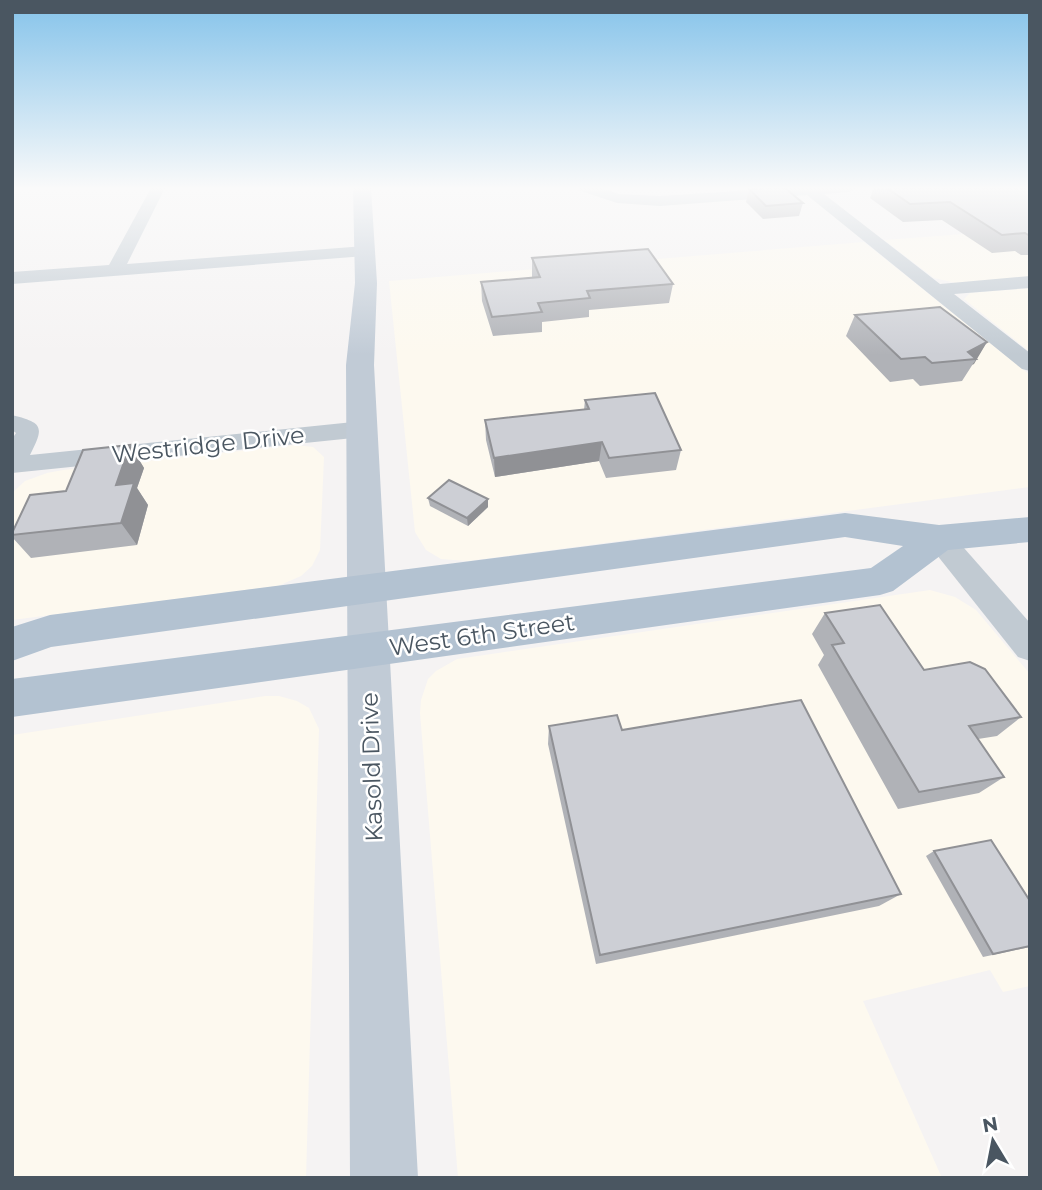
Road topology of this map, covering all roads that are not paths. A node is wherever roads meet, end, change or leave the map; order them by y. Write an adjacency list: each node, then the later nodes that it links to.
1 (129, 244): 5 (street)
2 (365, 244): 4 (main road, Kasold Drive)
3 (878, 244): 8 (street)
4 (365, 251): 5 (street); 11 (main road, Kasold Drive)
5 (115, 270): 6 (street)
6 (12, 278)
7 (1030, 282): 8 (street)
8 (937, 290): 9 (street)
9 (1030, 364)
10 (12, 422): 12 (street, Westridge Drive)
11 (363, 429): 12 (street, Westridge Drive); 15 (main road, Kasold Drive)
12 (12, 465)
13 (1030, 529): 14 (main road)
14 (939, 538): 15 (main road); 17 (street); 18 (main road, West 6th Street)
15 (367, 589): 16 (main road); 18 (main road, Kasold Drive)
16 (12, 645)
17 (1030, 647)
18 (369, 651): 19 (main road, West 6th Street); 20 (main road, Kasold Drive)
19 (12, 698)
20 (384, 1178)

